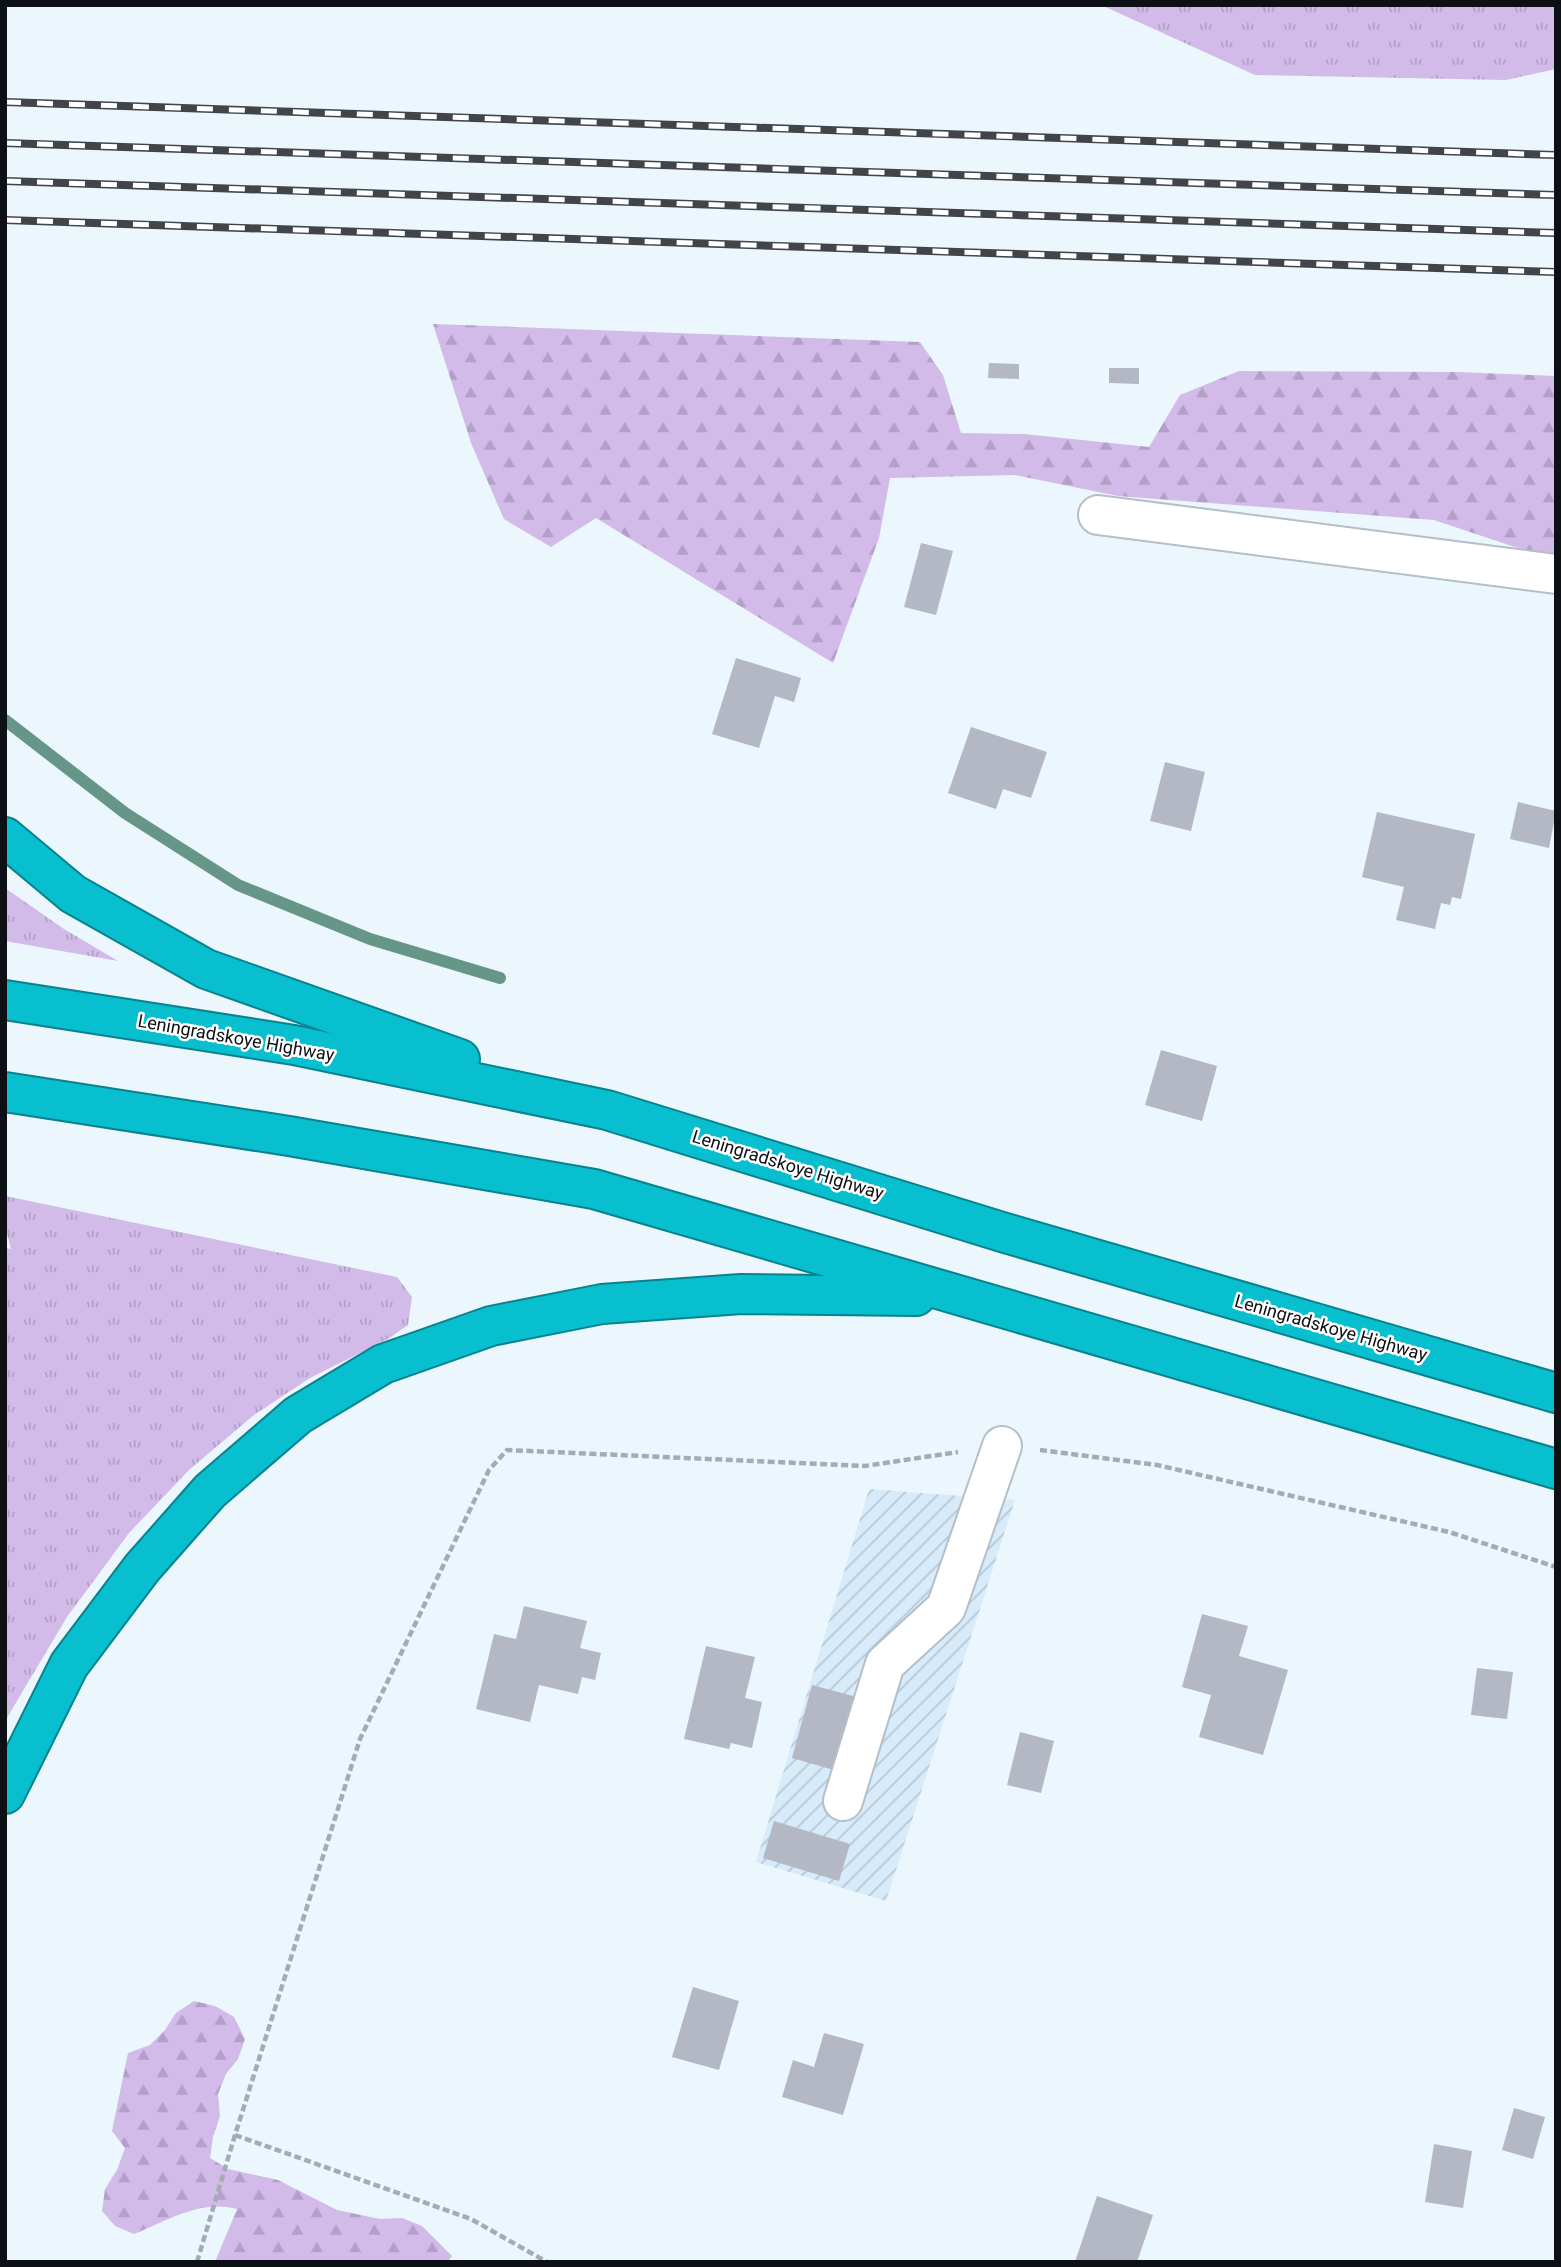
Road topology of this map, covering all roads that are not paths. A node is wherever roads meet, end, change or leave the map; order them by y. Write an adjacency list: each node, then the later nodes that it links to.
1 (1098, 515): 2 (street)
2 (1556, 574)
3 (5, 837): 6 (highway)
4 (5, 1000): 6 (highway, Leningradskoye Highway)
5 (5, 1092): 7 (highway)
6 (607, 1110): 8 (highway, Leningradskoye Highway)
7 (966, 1297): 10 (highway); 11 (highway)
8 (1556, 1393)
9 (1002, 1446): 12 (street)
10 (1556, 1469)
11 (5, 1794)
12 (843, 1801)

